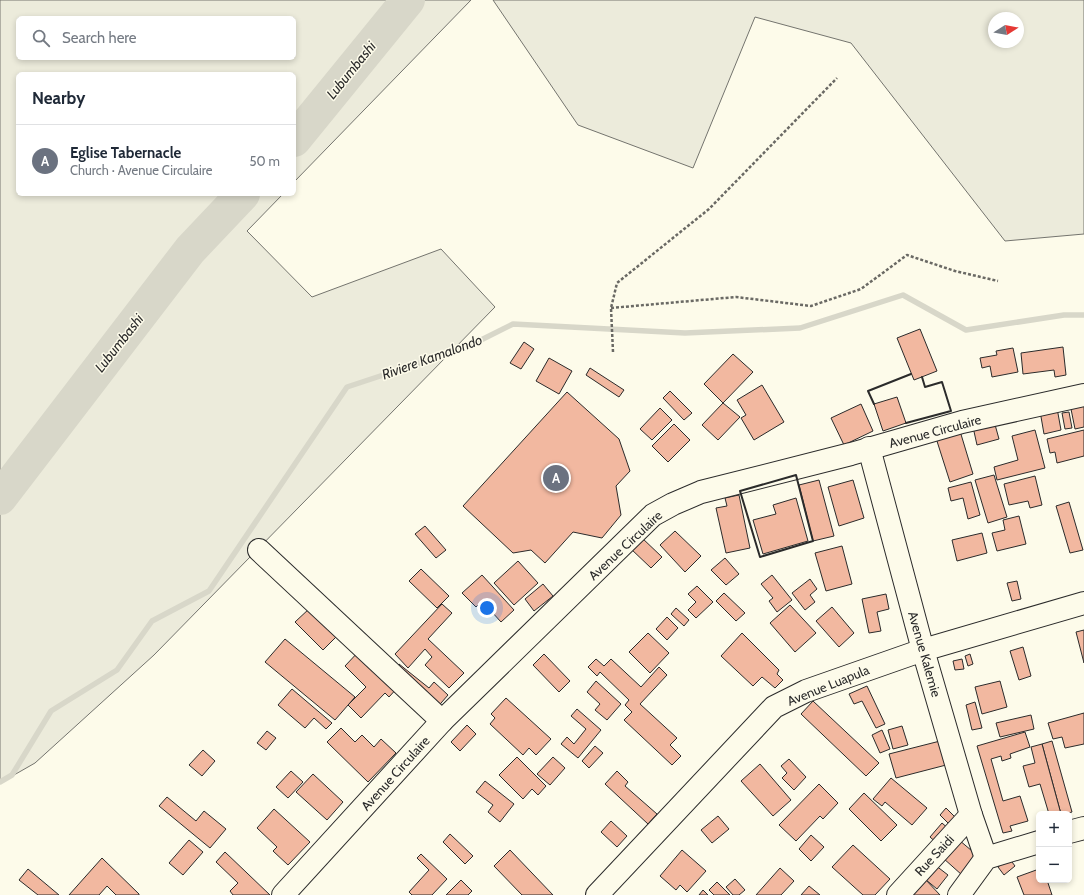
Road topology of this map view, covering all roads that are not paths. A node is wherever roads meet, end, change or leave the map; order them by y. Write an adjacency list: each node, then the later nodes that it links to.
1 (1084, 395): 2 (street, Avenue Circulaire)
2 (869, 448): 5 (street, Avenue Kalemie); 6 (street, Avenue Circulaire)
3 (259, 550): 6 (street)
4 (1084, 604): 5 (street, Avenue Luapula)
5 (923, 650): 7 (street, Avenue Kalemie); 13 (street, Avenue Luapula)
6 (442, 721): 12 (street, Avenue Circulaire)
7 (971, 815): 11 (street, Avenue Kalemie); 14 (street, Rue Saidi)
8 (1084, 828): 9 (street)
9 (1072, 831)
10 (1036, 843): 11 (street)
11 (986, 858): 15 (street)
12 (283, 895)
13 (597, 895)
14 (898, 895)
15 (959, 895)

